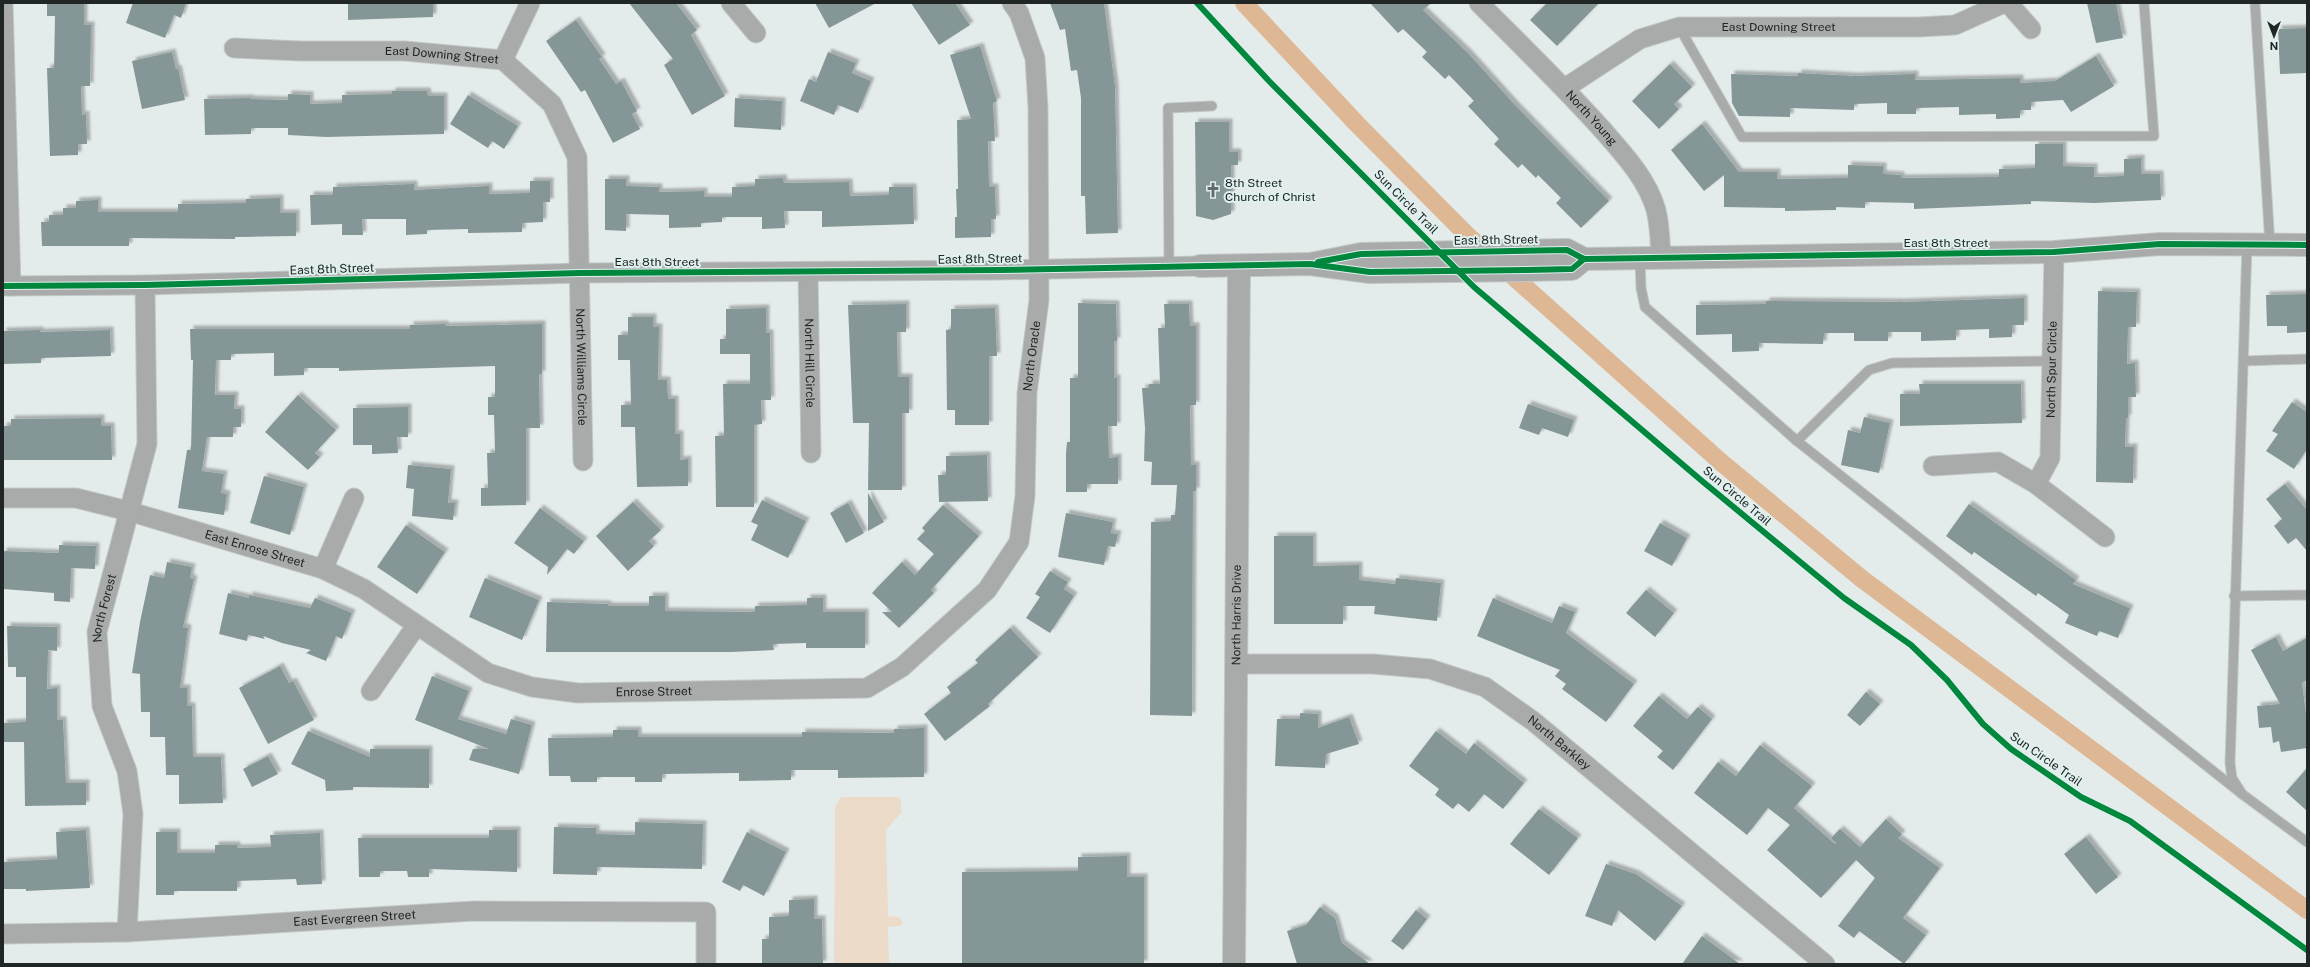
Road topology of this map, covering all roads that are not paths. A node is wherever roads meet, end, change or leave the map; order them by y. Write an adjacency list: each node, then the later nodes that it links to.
1 (3, 3): 31 (street)
2 (530, 3): 14 (street)
3 (732, 3): 12 (street)
4 (1012, 3): 27 (street, North Oracle)
5 (1479, 3): 15 (street, North Young)
6 (2004, 3): 10 (street, East Downing Street)
7 (2008, 3): 11 (street)
8 (2144, 3): 10 (lane)
9 (2255, 3): 18 (lane)
10 (1678, 27): 15 (street, East Downing Street)
11 (2031, 29)
12 (756, 32)
13 (234, 48): 14 (street, East Downing Street)
14 (503, 60): 29 (street, East Downing Street)
15 (1565, 88): 21 (street, North Young)
16 (1212, 106): 26 (lane)
17 (2247, 245): 18 (street, East 8th Street); 20 (street, East 8th Street); 33 (lane)
18 (2270, 245): 19 (street, East 8th Street)
19 (2307, 245)
20 (2054, 252): 21 (street, East 8th Street); 34 (street, North Spur Circle)
21 (1650, 258): 22 (street, East 8th Street); 35 (lane)
22 (1584, 259): 23 (street, East 8th Street); 23 (street, East 8th Street)
23 (1310, 264): 25 (street, East 8th Street)
24 (1200, 266): 25 (street, East 8th Street); 26 (street, East 8th Street)
25 (1239, 266): 48 (street, North Harris Drive)
26 (1169, 267): 27 (street, East 8th Street)
27 (1039, 270): 28 (street, East 8th Street); 49 (street, North Oracle)
28 (808, 272): 29 (street, East 8th Street); 36 (street, North Hill Circle)
29 (580, 273): 30 (street, East 8th Street); 37 (street, North Williams Circle)
30 (145, 285): 31 (street, East 8th Street); 42 (street, North Forest)
31 (7, 286)
32 (2307, 359): 33 (lane)
33 (2244, 360): 46 (lane)
34 (2052, 361): 35 (lane); 39 (street, North Spur Circle)
35 (1797, 441): 51 (lane)
36 (811, 453)
37 (583, 461)
38 (1933, 466): 39 (street)
39 (2036, 484): 43 (street)
40 (3, 498): 42 (street, East Enrose Street)
41 (354, 498): 44 (street)
42 (128, 511): 44 (street, East Enrose Street); 53 (street, North Forest)
43 (2105, 537)
44 (323, 569): 47 (street, East Enrose Street)
45 (2307, 595): 46 (lane)
46 (2234, 596): 51 (lane)
47 (416, 626): 49 (street, Enrose Street); 50 (street)
48 (1235, 664): 56 (street, North Harris Drive); 57 (street, North Barkley)
49 (902, 666)
50 (371, 691)
51 (2242, 794): 52 (lane)
52 (2307, 842)
53 (127, 932): 54 (street, East Evergreen Street); 55 (street, East Evergreen Street)
54 (3, 934)
55 (706, 964)
56 (1234, 964)
57 (1825, 964)

